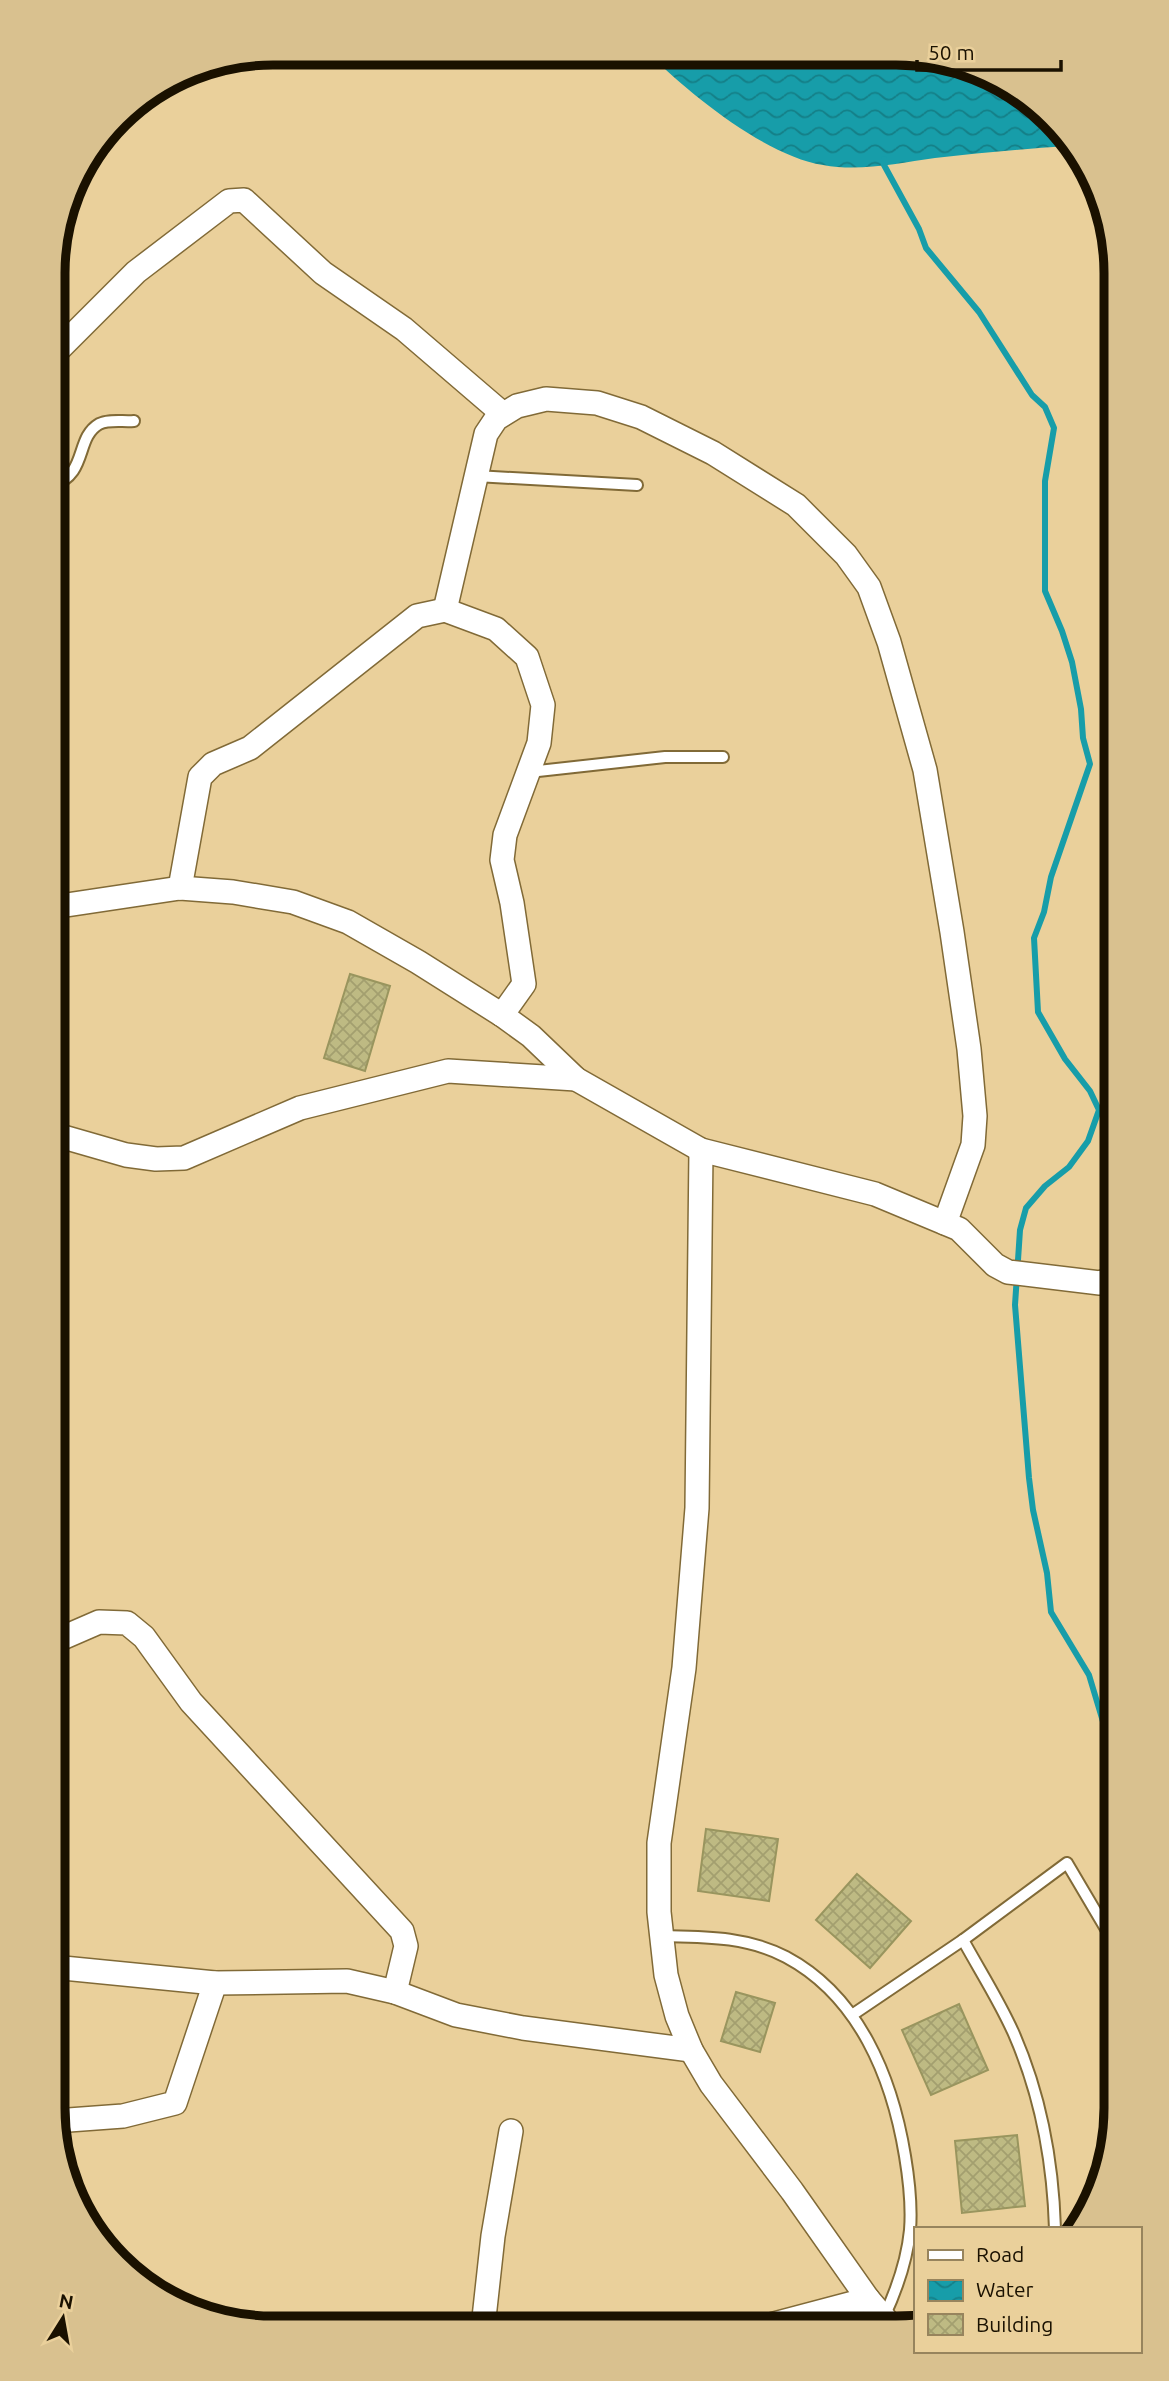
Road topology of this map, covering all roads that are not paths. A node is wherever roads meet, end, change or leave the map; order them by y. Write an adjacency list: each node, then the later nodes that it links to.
1 (65, 343): 2 (street)
2 (503, 414): 4 (street); 16 (street)
3 (134, 421): 5 (lane)
4 (476, 476): 6 (lane); 7 (street)
5 (65, 479)
6 (636, 485)
7 (445, 610): 9 (street); 10 (street)
8 (723, 757): 9 (lane)
9 (529, 772): 12 (street)
10 (180, 888): 11 (street); 12 (street)
11 (65, 906)
12 (502, 1015): 13 (street)
13 (576, 1079): 14 (street); 15 (street)
14 (65, 1137)
15 (701, 1150): 16 (street); 20 (street)
16 (945, 1223): 17 (street)
17 (1104, 1282)
18 (65, 1637): 24 (street)
19 (1104, 1926): 21 (lane)
20 (660, 1936): 25 (lane); 26 (street)
21 (963, 1940): 25 (lane); 29 (lane)
22 (65, 1968): 23 (street)
23 (215, 1983): 24 (street); 27 (street)
24 (395, 1992): 26 (street)
25 (852, 2015): 34 (lane)
26 (691, 2050): 30 (street)
27 (65, 2119)
28 (511, 2131): 31 (street)
29 (1055, 2227)
30 (868, 2300): 32 (street); 33 (street)
31 (484, 2316)
32 (806, 2316)
33 (883, 2316)
34 (890, 2316)

